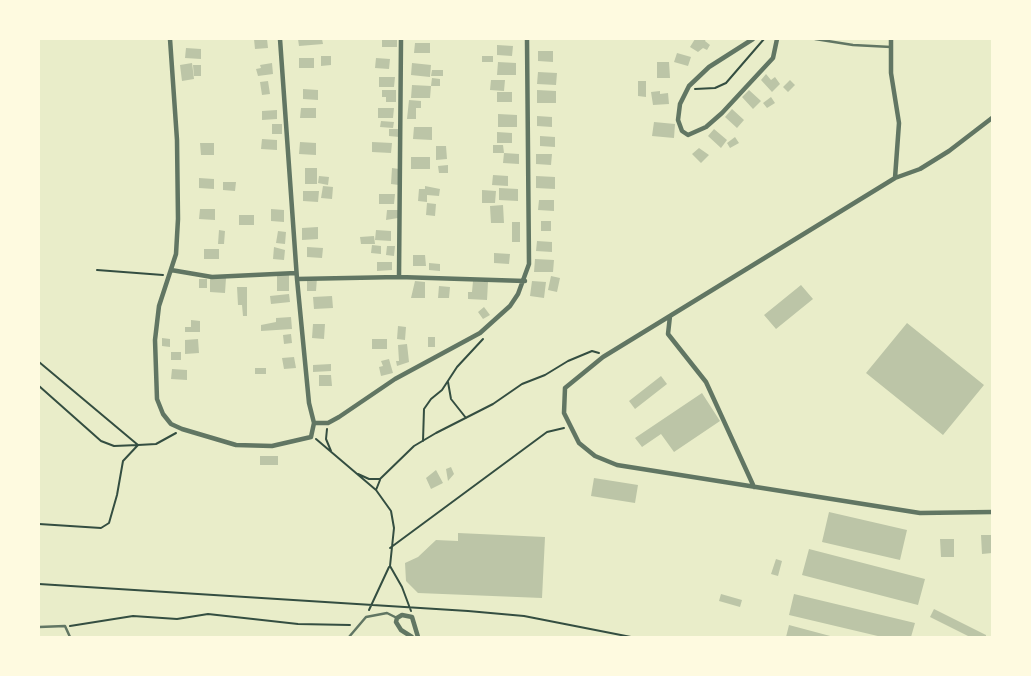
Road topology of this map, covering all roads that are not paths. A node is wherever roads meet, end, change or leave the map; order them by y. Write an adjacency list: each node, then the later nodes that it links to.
1 (170, 39): 12 (street)
2 (280, 39): 13 (street)
3 (401, 39): 14 (street)
4 (527, 39): 16 (street)
5 (753, 39): 6 (street)
6 (777, 39)
7 (815, 39): 9 (lane)
8 (891, 39): 9 (street)
9 (891, 47): 11 (street)
10 (992, 118): 11 (street)
11 (895, 178): 17 (street)
12 (171, 270): 13 (street); 18 (street)
13 (296, 272): 15 (street)
14 (399, 277): 15 (street); 16 (street)
15 (297, 279): 18 (street)
16 (525, 281): 18 (street)
17 (670, 316): 19 (street); 19 (street)
18 (314, 424)
19 (754, 487): 20 (street)
20 (992, 512)
21 (397, 618): 24 (lane); 25 (street); 26 (street)
22 (39, 627): 23 (lane)
23 (70, 637)
24 (349, 637)
25 (412, 637)
26 (418, 637)

